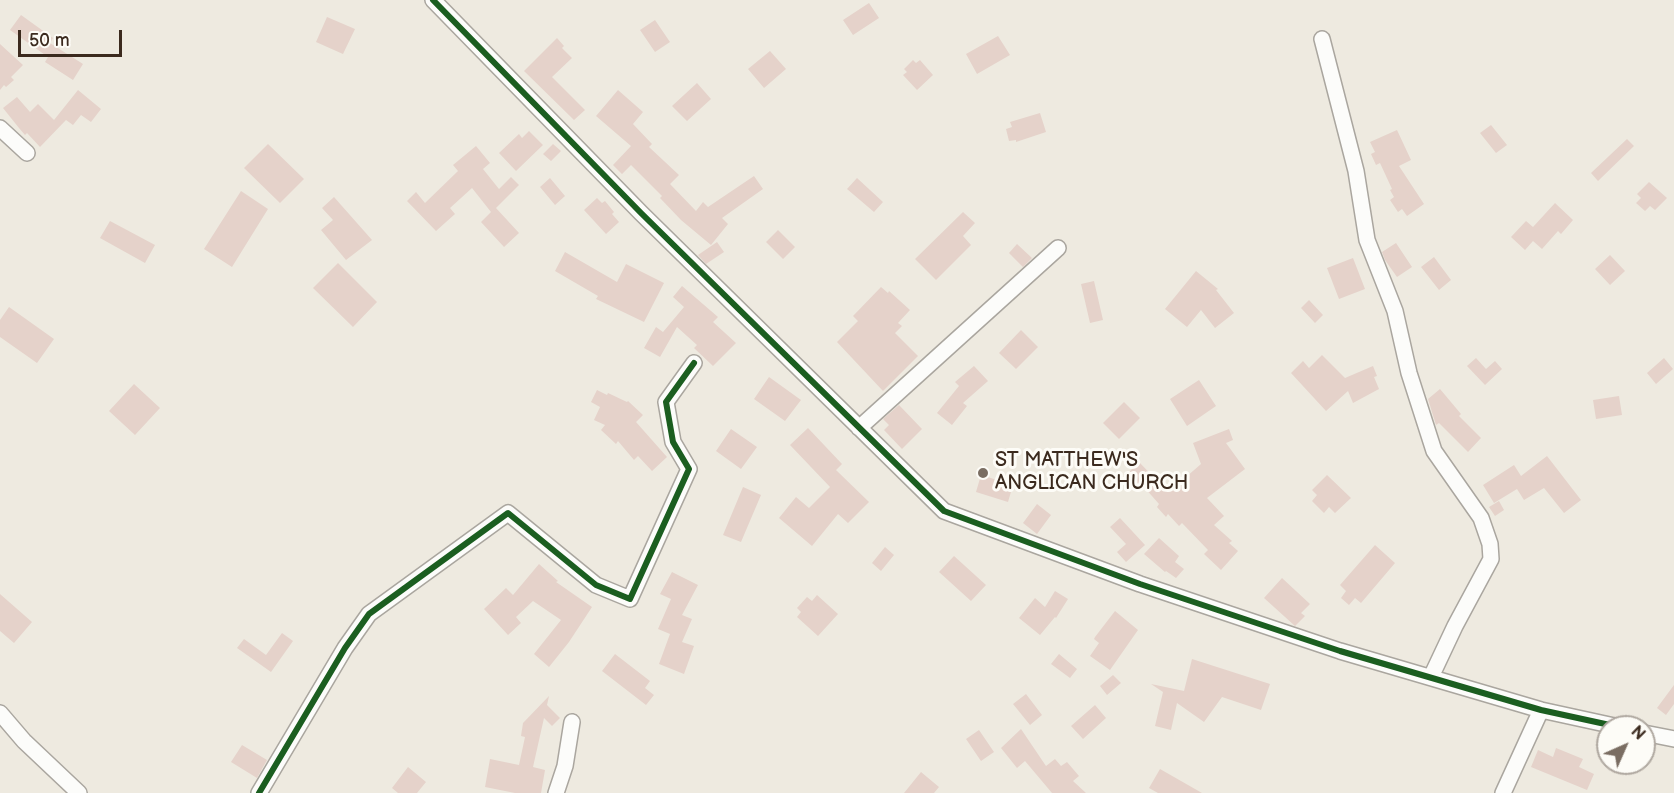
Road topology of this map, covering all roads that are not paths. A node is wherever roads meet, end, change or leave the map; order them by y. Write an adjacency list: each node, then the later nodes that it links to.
1 (433, 0): 7 (street)
2 (1322, 39): 8 (street)
3 (0, 128): 4 (street)
4 (27, 153)
5 (1058, 248): 7 (street)
6 (694, 363): 16 (street)
7 (859, 428): 8 (street)
8 (1431, 677): 9 (street)
9 (1541, 710): 12 (street); 18 (street)
10 (0, 713): 15 (street)
11 (572, 722): 17 (street)
12 (1596, 722)
13 (1656, 735): 14 (street)
14 (1674, 739)
15 (79, 793)
16 (259, 793)
17 (556, 793)
18 (1503, 793)

